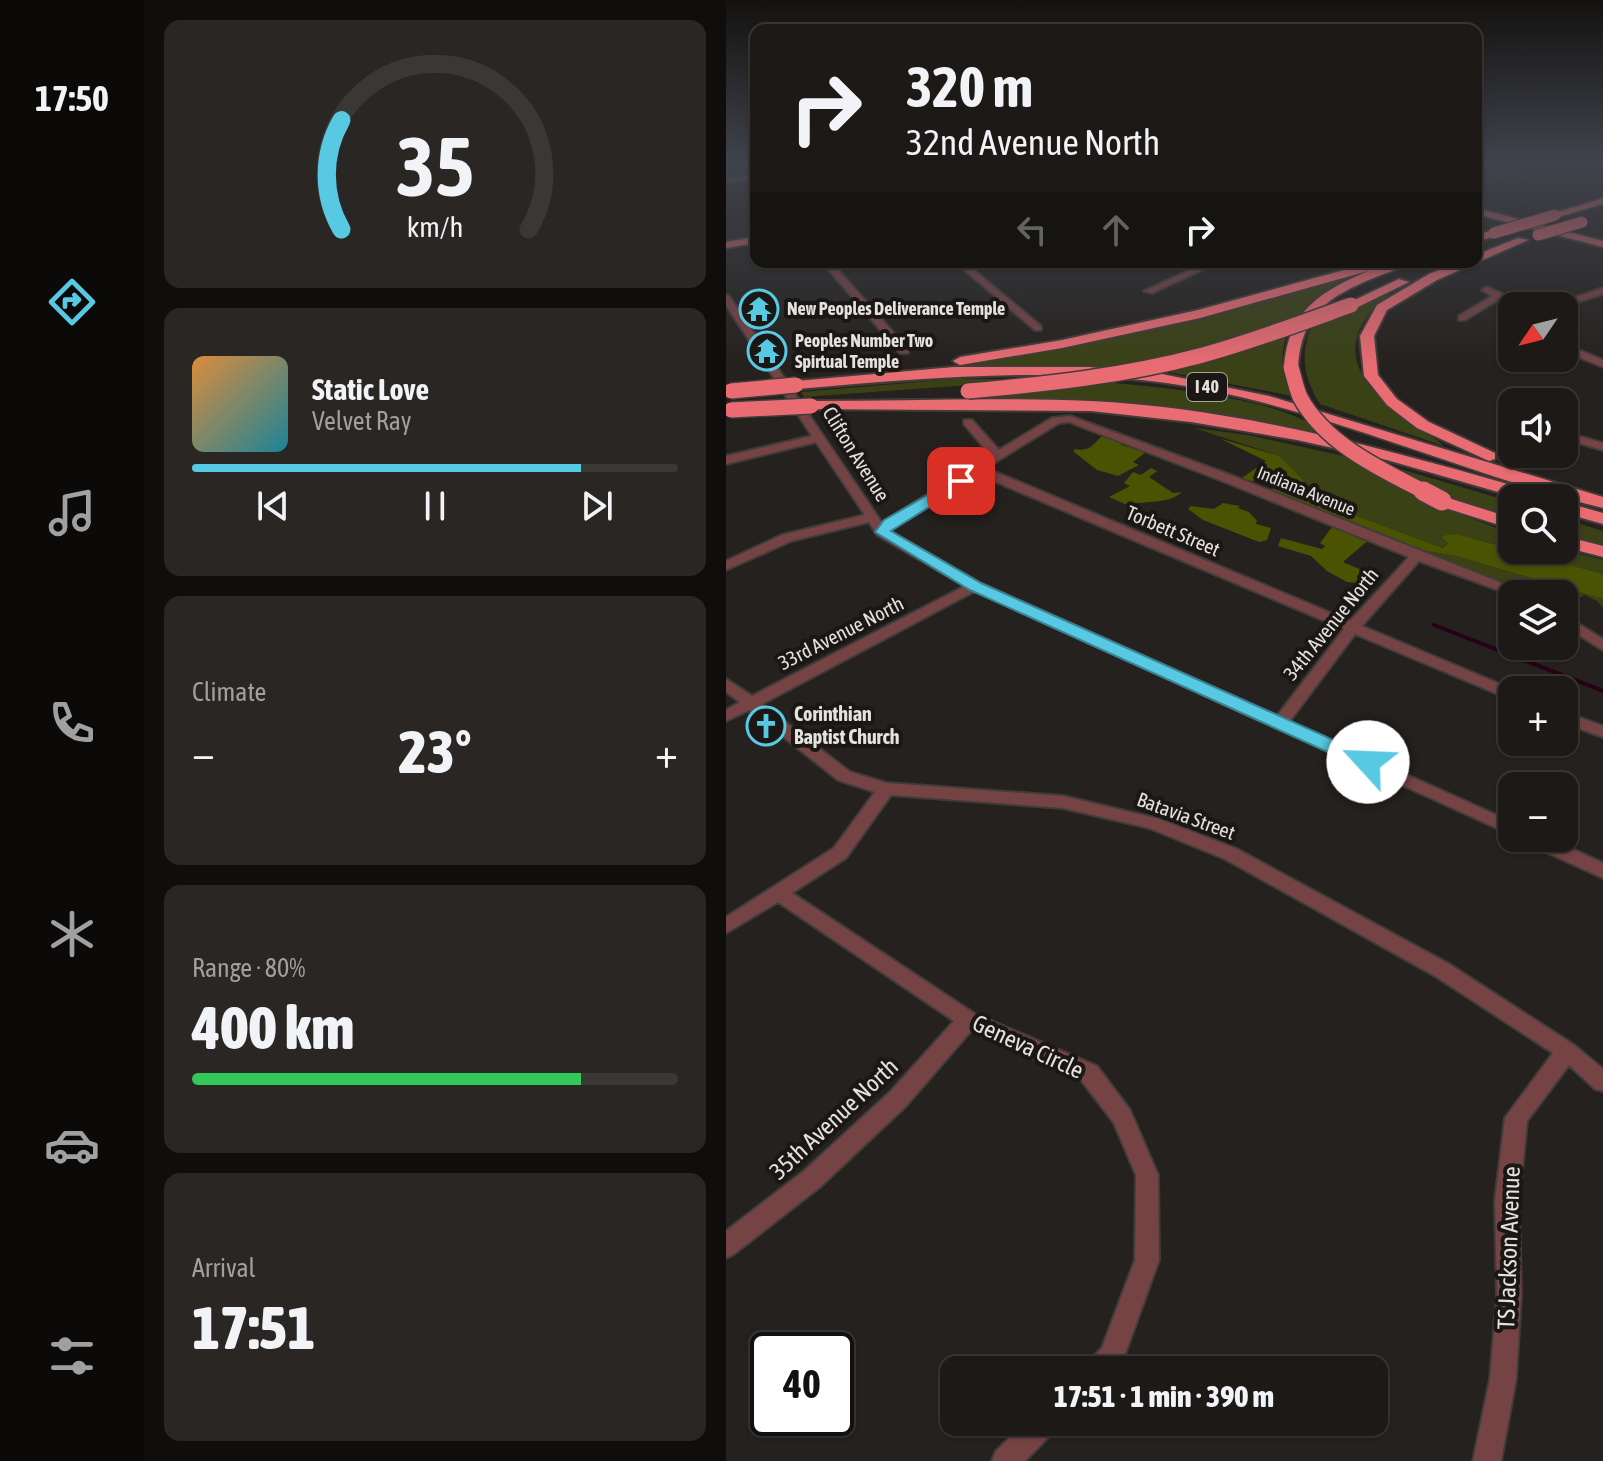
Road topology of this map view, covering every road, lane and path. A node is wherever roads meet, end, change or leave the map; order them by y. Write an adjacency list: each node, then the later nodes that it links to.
1 (1504, 230): 4 (highway, bridge)
2 (1550, 230): 6 (main road)
3 (1554, 230): 8 (highway, bridge)
4 (1482, 236)
5 (750, 241): 7 (main road)
6 (1603, 244)
7 (726, 245)
8 (1482, 255)
9 (831, 268): 26 (street)
10 (966, 268): 25 (street)
11 (1201, 268): 17 (street)
12 (1365, 268): 29 (highway)
13 (1386, 268): 44 (highway, bridge)
14 (1441, 268): 31 (highway, bridge)
15 (1455, 268): 41 (highway)
16 (1487, 290): 20 (street)
17 (1149, 291)
18 (1603, 291): 19 (street)
19 (1589, 295): 22 (street); 23 (street)
20 (1498, 296): 24 (street)
21 (726, 298): 34 (street, Clifton Avenue)
22 (1578, 299)
23 (1603, 300)
24 (1462, 318)
25 (1038, 328)
26 (904, 351)
27 (1578, 353): 28 (street)
28 (1603, 364)
29 (796, 385): 30 (highway, I 40, bridge); 41 (highway, I 40)
30 (728, 391)
31 (812, 406): 32 (highway, I 40, bridge); 40 (highway, I 40)
32 (728, 410)
33 (968, 422): 37 (street)
34 (821, 437): 38 (street); 43 (street, Clifton Avenue)
35 (1578, 439): 36 (street)
36 (1603, 447)
37 (998, 457): 39 (street); 49 (street, Indiana Avenue)
38 (726, 460)
39 (979, 470): 46 (street); 53 (street, Torbett Street)
40 (1498, 487)
41 (1603, 500)
42 (1578, 511): 45 (highway)
43 (870, 518): 46 (street, Clifton Avenue); 50 (street)
44 (1498, 519)
45 (1603, 519)
46 (882, 532): 52 (street, Clifton Avenue)
47 (1578, 545): 48 (highway)
48 (1603, 552)
49 (1417, 556): 51 (street, Indiana Avenue); 53 (street, 34th Avenue North)
50 (726, 566)
51 (1498, 585)
52 (975, 586): 58 (street, 33rd Avenue North); 60 (street, Clifton Avenue)
53 (1352, 628): 57 (street, Torbett Street); 60 (street, 34th Avenue North)
54 (1578, 629): 55 (street)
55 (1603, 646)
56 (726, 684): 58 (street, Batavia Street)
57 (1498, 689)
58 (749, 704): 59 (street, 33rd Avenue North); 63 (street, Batavia Street)
59 (726, 716)
60 (1281, 722): 64 (street, Clifton Avenue)
61 (1578, 722): 62 (street)
62 (1603, 732)
63 (886, 789): 67 (street); 70 (street, Batavia Street)
64 (1498, 823)
65 (1562, 852): 66 (street)
66 (1603, 871)
67 (778, 893): 68 (street); 69 (street, Geneva Circle)
68 (726, 926)
69 (968, 1020): 72 (street, 35th Avenue North); 73 (street, Geneva Circle)
70 (1567, 1051): 71 (street, Batavia Street); 76 (street, TS Jackson Avenue)
71 (1603, 1082)
72 (726, 1246)
73 (1112, 1356)
74 (1031, 1436): 75 (street)
75 (1006, 1461)
76 (1487, 1461)

